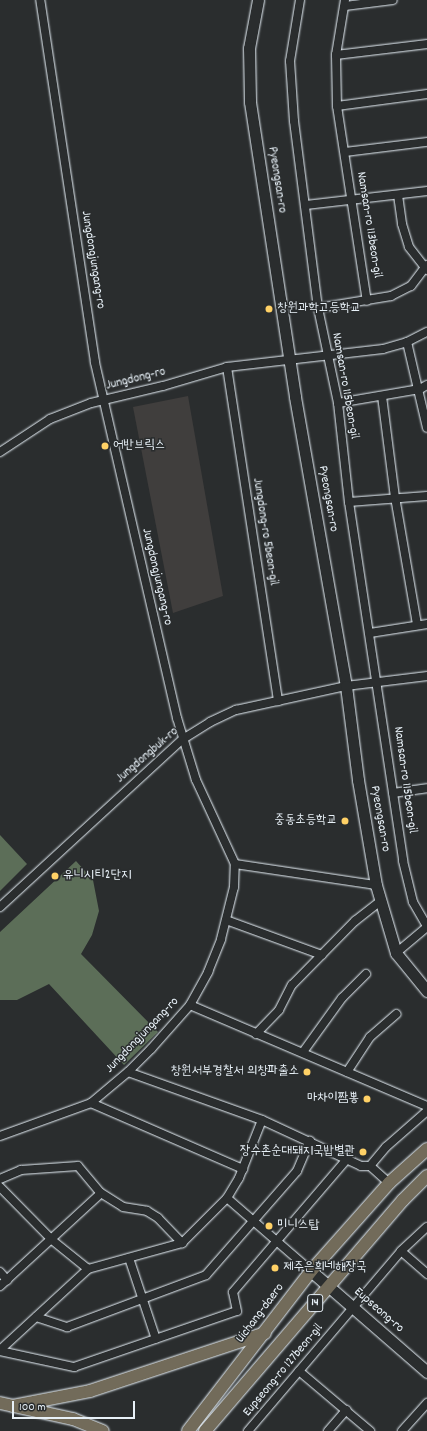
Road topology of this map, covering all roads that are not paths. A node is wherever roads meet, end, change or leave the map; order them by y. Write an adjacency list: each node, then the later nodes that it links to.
1 (40, 0): 26 (street, Jungdongjungang-ro)
2 (258, 0): 22 (main road, Pyeongsan-ro)
3 (300, 0): 15 (street, Namsan-ro 115beon-gil)
4 (394, 0): 5 (street)
5 (345, 3): 7 (street, Namsan-ro 113beon-gil)
6 (427, 44): 7 (street)
7 (336, 54): 9 (street, Namsan-ro 113beon-gil)
8 (427, 94): 9 (street)
9 (337, 106): 11 (street, Namsan-ro 113beon-gil)
10 (427, 142): 11 (street)
11 (345, 152): 14 (street, Namsan-ro 113beon-gil)
12 (427, 191): 13 (street)
13 (398, 195): 14 (street); 16 (street)
14 (352, 200): 15 (street); 17 (street, Namsan-ro 113beon-gil)
15 (306, 205): 18 (street, Namsan-ro 115beon-gil)
16 (426, 268): 17 (street)
17 (367, 301): 18 (street)
18 (318, 308): 21 (street, Namsan-ro 115beon-gil)
19 (427, 332): 20 (street, Jungdong-ro)
20 (407, 342): 21 (street, Jungdong-ro); 24 (street)
21 (328, 354): 22 (street, Jungdong-ro); 27 (street, Namsan-ro 115beon-gil)
22 (289, 362): 23 (street, Jungdong-ro); 38 (main road, Pyeongsan-ro)
23 (227, 367): 26 (street, Jungdong-ro); 39 (street, Jungdong-ro 5beon-gil)
24 (423, 387): 25 (street); 28 (street)
25 (382, 396): 27 (street); 31 (street)
26 (104, 400): 29 (street, Jungdong-ro); 40 (street, Jungdongjungang-ro)
27 (338, 403): 32 (street, Namsan-ro 115beon-gil)
28 (427, 428)
29 (0, 452)
30 (427, 496): 31 (street)
31 (395, 497): 32 (street); 34 (street)
32 (349, 502): 35 (street, Namsan-ro 115beon-gil)
33 (427, 624): 34 (street)
34 (417, 625): 35 (street)
35 (370, 633): 37 (street, Namsan-ro 115beon-gil)
36 (427, 676): 37 (street, Jungdongbuk-ro)
37 (377, 682): 38 (street, Jungdongbuk-ro); 42 (street, Namsan-ro 115beon-gil)
38 (346, 686): 39 (street, Jungdongbuk-ro); 44 (main road, Pyeongsan-ro)
39 (278, 701): 40 (street, Jungdongbuk-ro)
40 (183, 739): 43 (street, Jungdongjungang-ro); 46 (street, Jungdongbuk-ro)
41 (427, 788): 42 (street)
42 (393, 793): 48 (street, Namsan-ro 115beon-gil)
43 (235, 864): 44 (street); 47 (street, Jungdongjungang-ro)
44 (376, 885): 45 (main road, Pyeongsan-ro)
45 (381, 901): 49 (main road, Pyeongsan-ro); 50 (street)
46 (0, 907)
47 (226, 920): 50 (street); 53 (street, Jungdongjungang-ro)
48 (427, 927): 49 (street)
49 (396, 952): 52 (main road, Pyeongsan-ro)
50 (322, 955): 55 (street)
51 (366, 974): 56 (street)
52 (427, 991)
53 (190, 1005): 55 (street); 57 (street, Jungdongjungang-ro)
54 (396, 1014): 58 (street)
55 (256, 1034): 56 (street)
56 (303, 1052): 58 (street)
57 (128, 1072): 59 (street, Jungdongjungang-ro); 62 (street)
58 (347, 1072): 60 (street)
59 (91, 1103): 63 (street, Jungdongjungang-ro); 68 (street)
60 (427, 1106)
61 (427, 1111): 67 (street)
62 (262, 1120): 64 (street); 68 (street)
63 (0, 1136)
64 (310, 1141): 66 (street); 75 (street)
65 (427, 1149): 71 (main road, Uichang-daero / 14)
66 (348, 1158): 67 (street); 78 (street)
67 (370, 1166): 71 (street)
68 (242, 1169): 74 (street)
69 (427, 1176): 88 (main road, 14)
70 (0, 1179): 73 (street)
71 (389, 1183): 83 (main road, Uichang-daero / 14)
72 (0, 1187): 77 (street)
73 (101, 1193): 77 (street); 79 (street)
74 (227, 1198): 75 (street); 79 (street)
75 (254, 1221): 78 (street); 89 (street)
76 (427, 1227): 80 (street, Eupseong-ro 127beon-gil)
77 (52, 1240): 82 (street); 86 (street)
78 (276, 1241): 83 (street); 93 (street)
79 (182, 1243): 81 (street)
80 (400, 1251): 85 (street); 90 (street, Eupseong-ro 127beon-gil)
81 (129, 1258): 82 (street); 89 (street)
82 (88, 1269): 91 (street)
83 (311, 1271): 88 (main road, Eupseong-ro); 92 (main road, Uichang-daero / 14)
84 (0, 1272): 86 (street)
85 (427, 1274)
86 (7, 1280): 87 (street)
87 (0, 1286)
88 (329, 1287): 90 (main road, Eupseong-ro); 104 (main road, 14)
89 (143, 1300): 91 (street); 93 (street)
90 (353, 1308): 95 (street, Eupseong-ro 127beon-gil); 96 (main road, Eupseong-ro)
91 (36, 1317): 94 (street)
92 (265, 1333): 99 (main road); 103 (main road, Uichang-daero / 14)
93 (156, 1339): 94 (street)
94 (0, 1351)
95 (300, 1371): 100 (street); 105 (street, Eupseong-ro 127beon-gil)
96 (427, 1372)
97 (0, 1403): 99 (main road)
98 (427, 1403): 108 (street)
99 (13, 1406): 101 (main road); 102 (main road)
100 (346, 1410): 106 (street); 107 (street)
101 (83, 1431)
102 (103, 1431)
103 (188, 1431)
104 (205, 1431)
105 (248, 1431)
106 (328, 1431)
107 (370, 1431)
108 (402, 1431)

